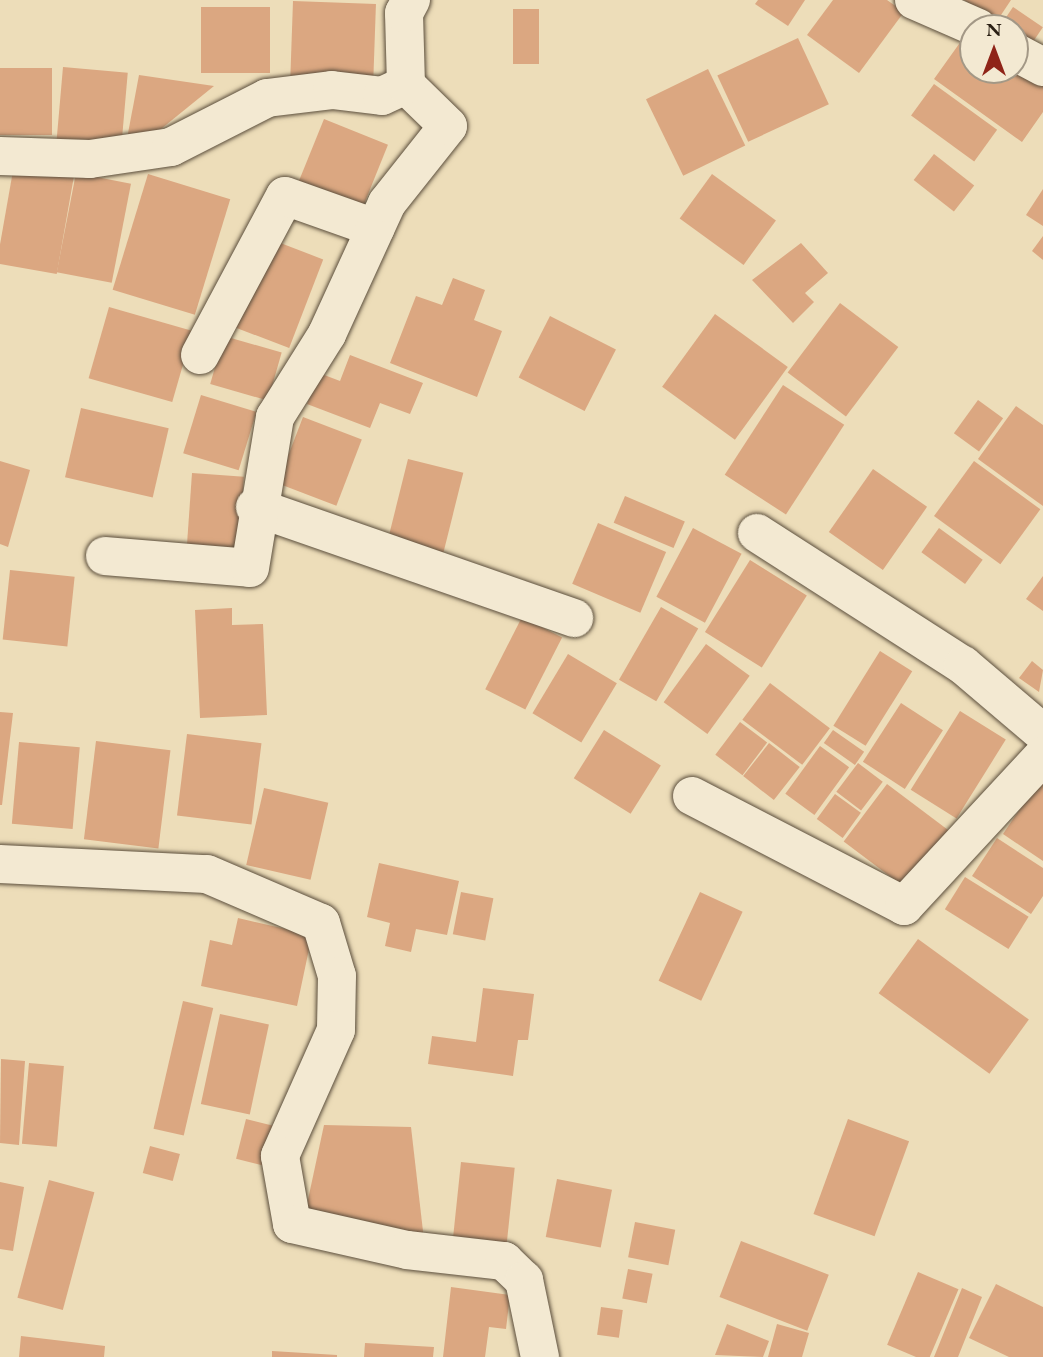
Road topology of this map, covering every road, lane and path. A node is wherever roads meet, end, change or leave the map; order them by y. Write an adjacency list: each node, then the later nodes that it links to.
1 (411, 0): 4 (street)
2 (914, 0): 3 (street)
3 (959, 20)
4 (406, 85): 5 (street); 6 (street)
5 (0, 156)
6 (375, 228): 7 (street); 8 (street)
7 (200, 355)
8 (255, 508): 10 (street); 11 (street)
9 (757, 533): 12 (street)
10 (105, 556)
11 (574, 618)
12 (1043, 733)
13 (1043, 756): 14 (street)
14 (692, 796)
15 (0, 864): 16 (street)
16 (540, 1357)

